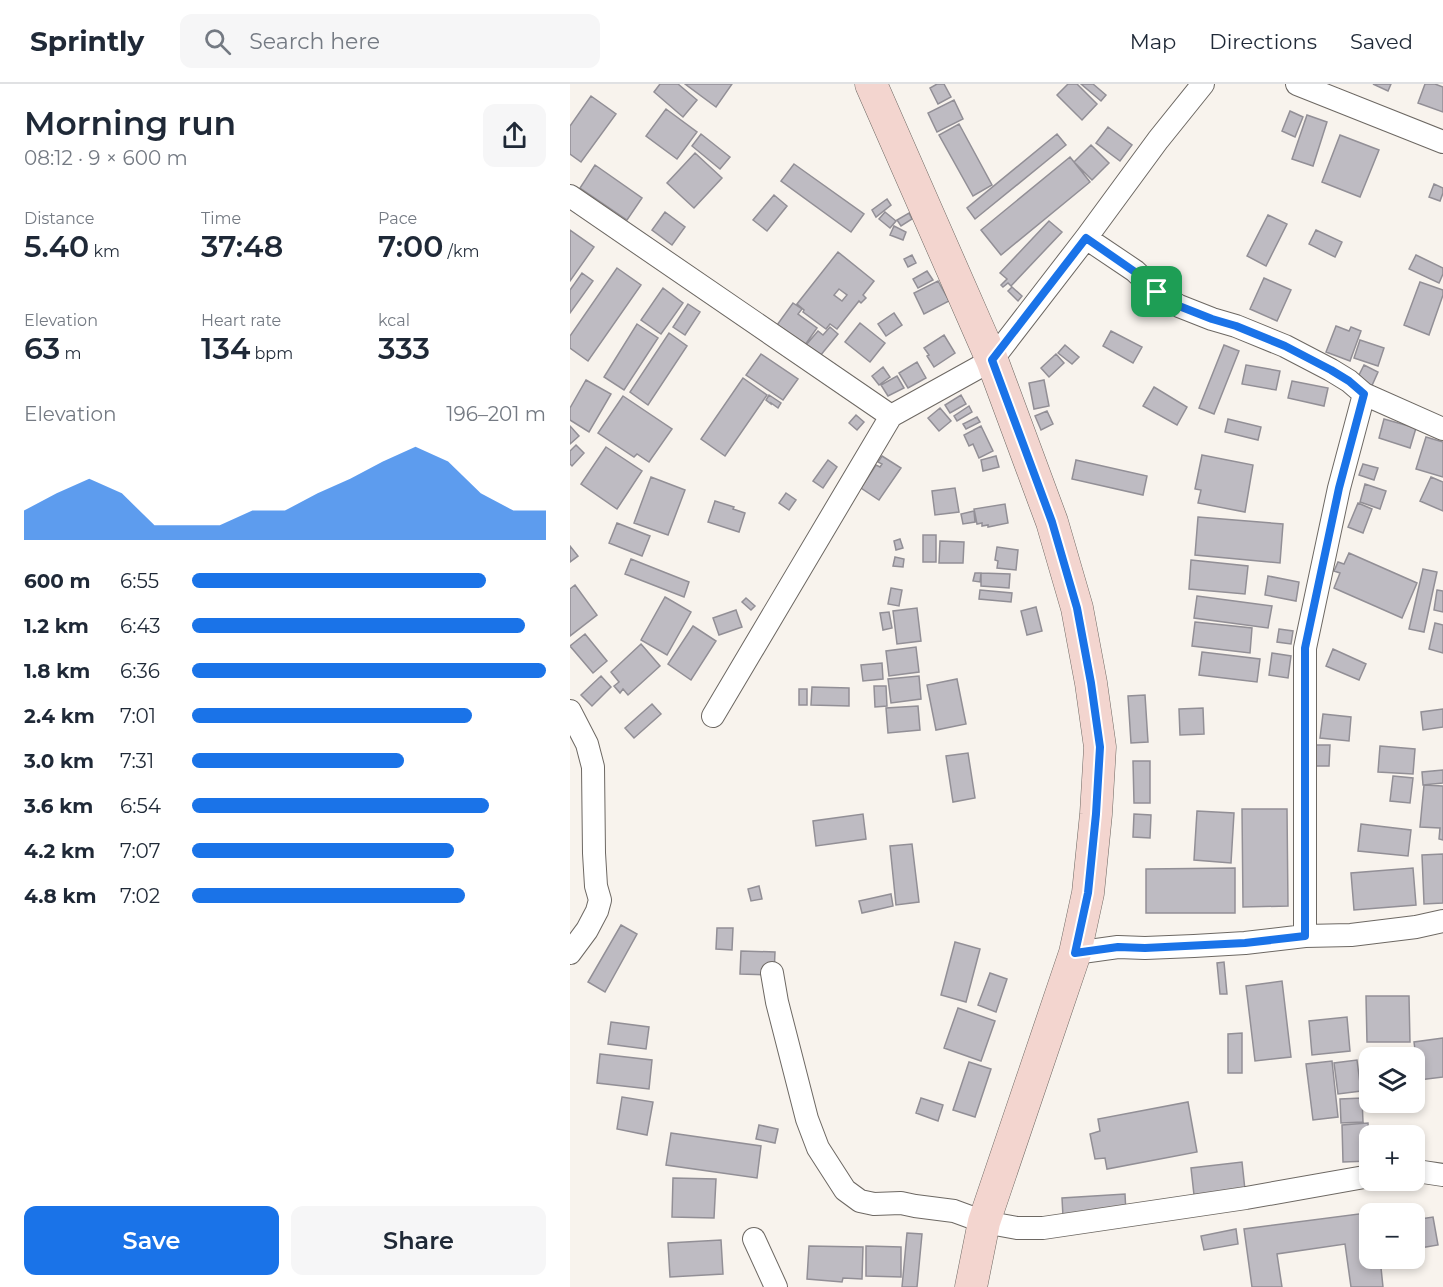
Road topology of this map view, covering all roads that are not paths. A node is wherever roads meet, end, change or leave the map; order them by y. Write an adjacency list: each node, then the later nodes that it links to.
1 (871, 84): 7 (street)
2 (1203, 84): 6 (street)
3 (1297, 84): 4 (street)
4 (1443, 142)
5 (570, 196): 9 (street)
6 (1086, 238): 7 (street); 8 (street)
7 (992, 360): 9 (street); 16 (street)
8 (1364, 394): 10 (street); 14 (street)
9 (891, 416): 12 (street)
10 (1443, 429)
11 (570, 711): 15 (street)
12 (713, 716)
13 (1443, 921): 14 (street)
14 (1305, 936): 16 (street)
15 (570, 953)
16 (1075, 953): 21 (street)
17 (772, 973): 21 (street)
18 (1425, 1172): 19 (street)
19 (1443, 1175)
20 (1359, 1178): 21 (street)
21 (984, 1222): 24 (street)
22 (754, 1239): 23 (street)
23 (776, 1287)
24 (970, 1287)

